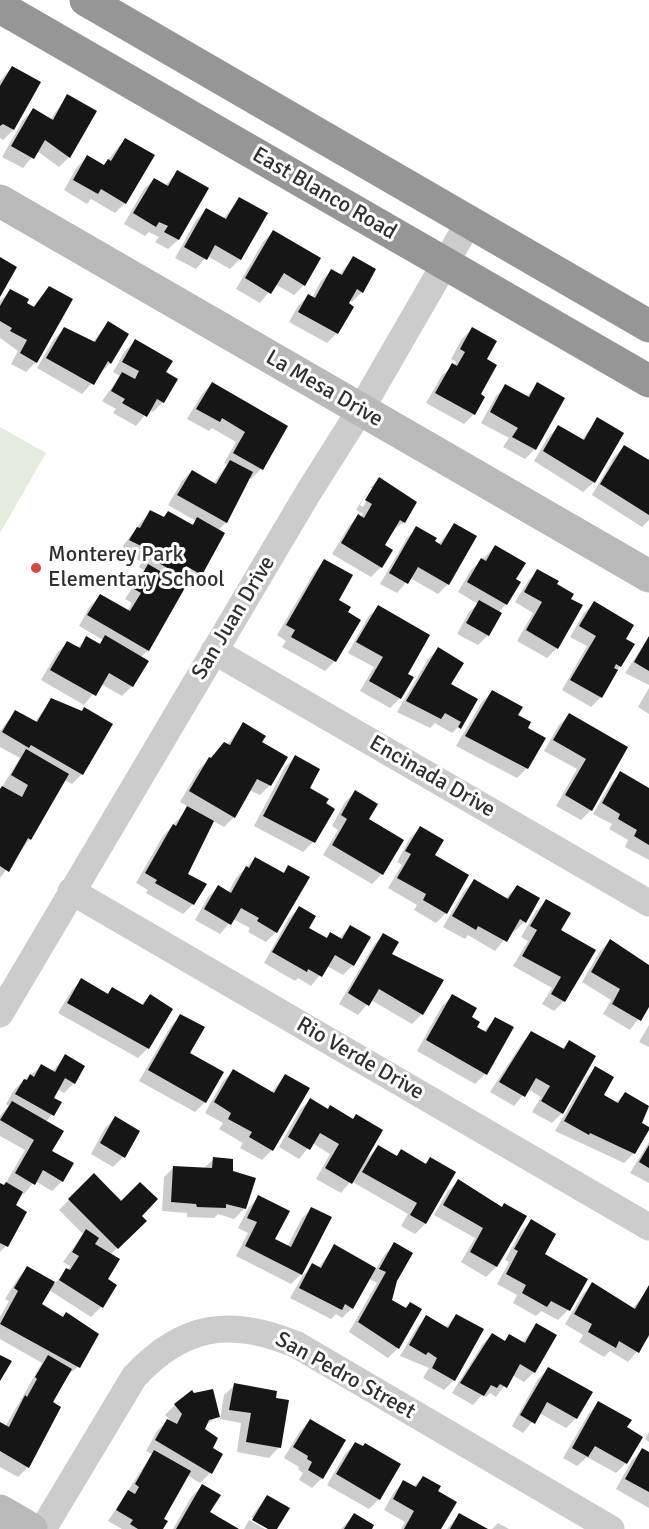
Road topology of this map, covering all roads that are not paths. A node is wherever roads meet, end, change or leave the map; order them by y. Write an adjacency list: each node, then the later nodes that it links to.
1 (86, 0): 4 (highway)
2 (0, 6): 5 (highway, East Blanco Road)
3 (0, 201): 8 (street, La Mesa Drive)
4 (469, 222): 5 (street, San Juan Drive); 6 (highway)
5 (445, 264): 7 (highway, East Blanco Road); 8 (street, San Juan Drive)
6 (649, 326)
7 (649, 381)
8 (361, 409): 9 (street, La Mesa Drive); 10 (street, San Juan Drive)
9 (649, 576)
10 (214, 651): 11 (street, San Juan Drive); 12 (street, Encinada Drive)
11 (70, 891): 13 (street, San Juan Drive); 14 (street, Rio Verde Drive)
12 (649, 903)
13 (0, 1014)
14 (649, 1227)
15 (0, 1511): 16 (street)
16 (31, 1529)
17 (43, 1529): 18 (street, San Pedro Street)
18 (611, 1529)

